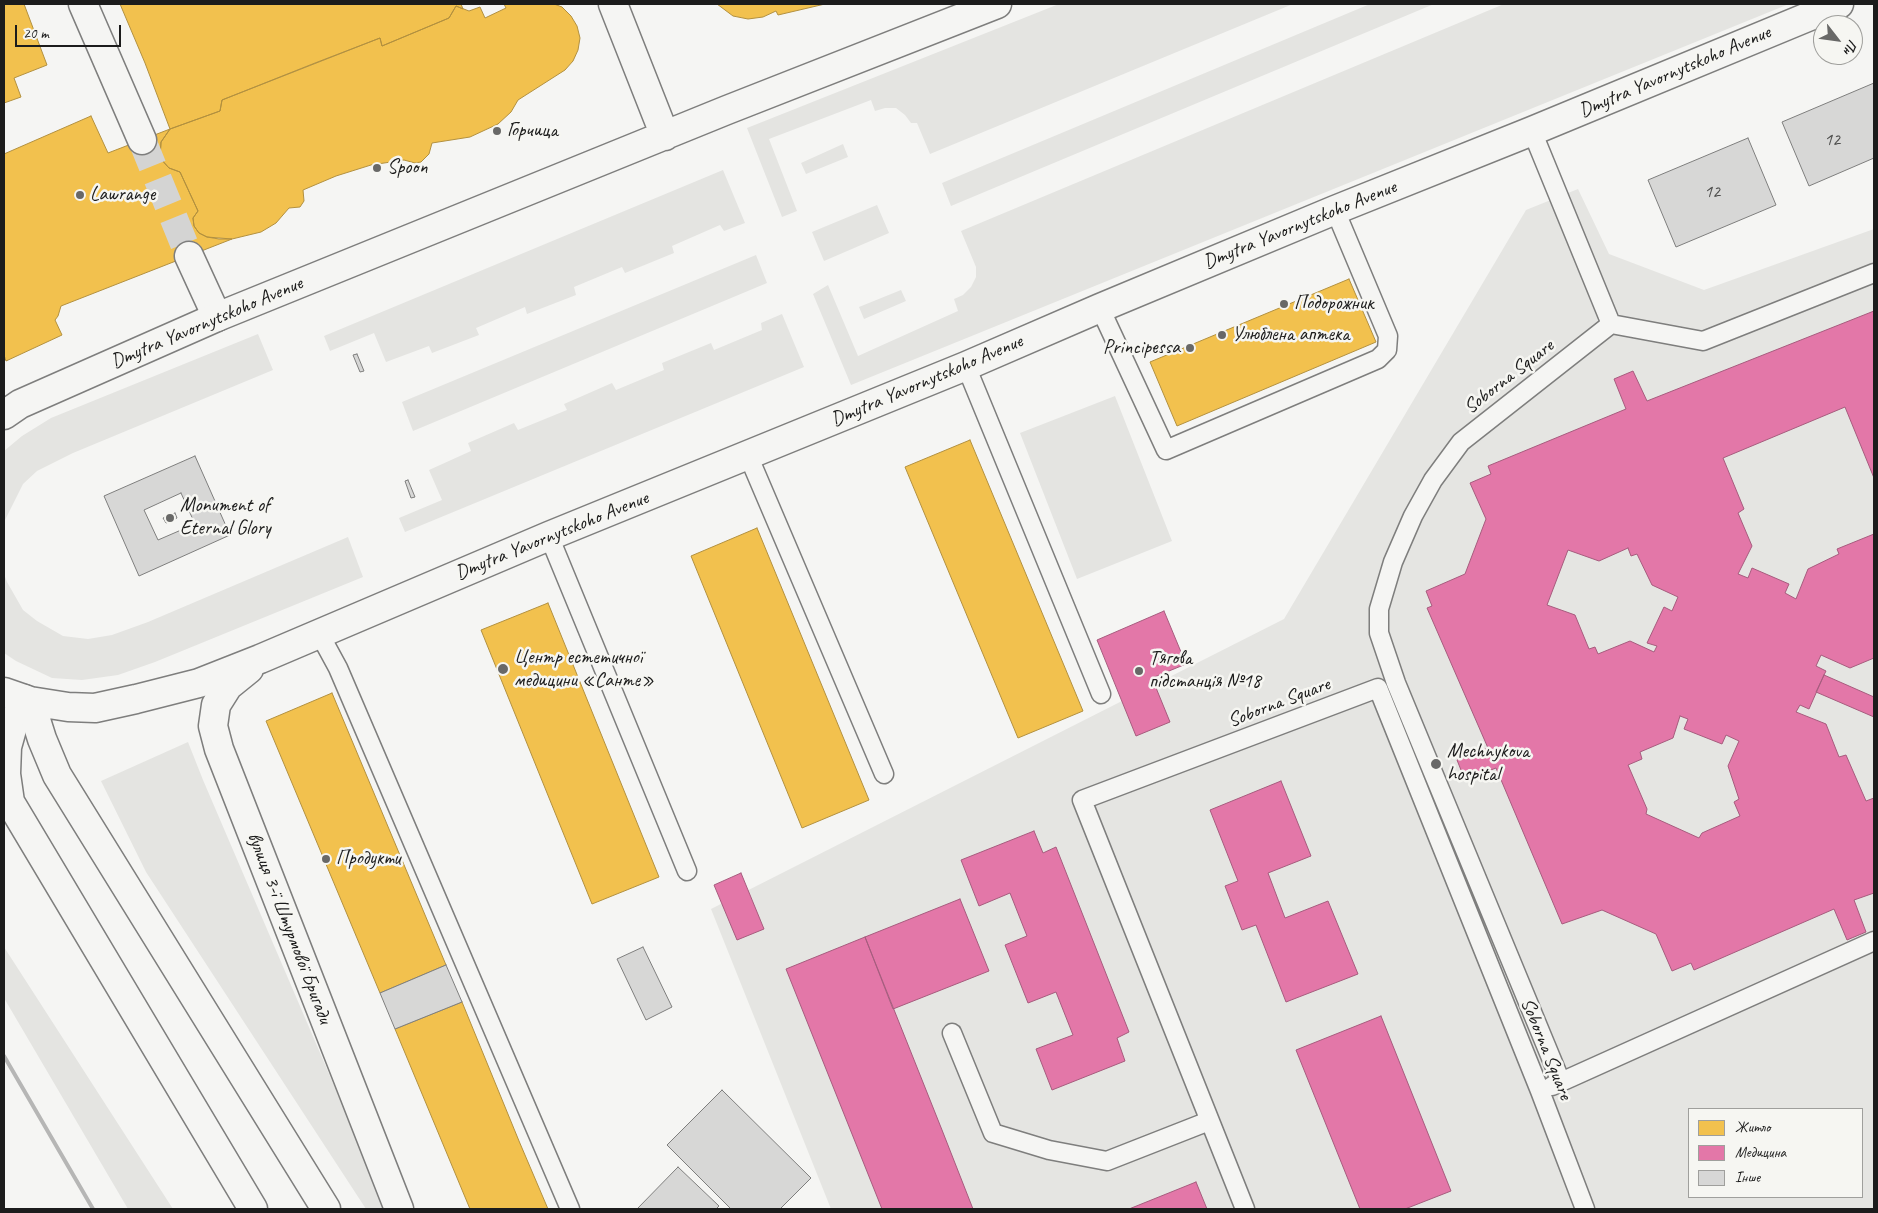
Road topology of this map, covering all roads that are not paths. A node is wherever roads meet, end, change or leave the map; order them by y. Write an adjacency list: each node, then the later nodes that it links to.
1 (83, 4): 7 (main road)
2 (997, 4): 6 (main road, Dmytra Yavornytskoho Avenue)
3 (1839, 4): 5 (main road, Dmytra Yavornytskoho Avenue)
4 (617, 6): 6 (main road)
5 (1532, 131): 8 (main road, Dmytra Yavornytskoho Avenue); 13 (lane)
6 (664, 136): 12 (main road, Dmytra Yavornytskoho Avenue)
7 (142, 140)
8 (1335, 210): 11 (main road, Dmytra Yavornytskoho Avenue); 11 (lane)
9 (189, 256): 12 (main road)
10 (1874, 273): 13 (lane)
11 (1100, 308): 14 (main road, Dmytra Yavornytskoho Avenue)
12 (217, 317): 15 (main road, Dmytra Yavornytskoho Avenue)
13 (1611, 324): 26 (lane, Soborna Square)
14 (966, 366): 16 (main road, Dmytra Yavornytskoho Avenue); 20 (lane)
15 (4, 415)
16 (748, 455): 17 (main road, Dmytra Yavornytskoho Avenue); 22 (lane)
17 (549, 536): 18 (main road, Dmytra Yavornytskoho Avenue); 23 (lane)
18 (319, 633): 19 (main road, Dmytra Yavornytskoho Avenue); 32 (lane)
19 (260, 659): 21 (main road, Dmytra Yavornytskoho Avenue); 31 (main road, вулиця 3-ї Штурмової Бригади)
20 (1100, 694)
21 (19, 697): 29 (main road); 30 (main road)
22 (884, 774)
23 (687, 871)
24 (1874, 941): 26 (lane)
25 (952, 1033): 28 (lane)
26 (1561, 1082): 27 (lane)
27 (1540, 1091): 28 (lane, Soborna Square); 34 (lane, Soborna Square)
28 (1209, 1122): 33 (lane, Soborna Square)
29 (253, 1209)
30 (326, 1209)
31 (399, 1209)
32 (570, 1209)
33 (1245, 1209)
34 (1585, 1209)

